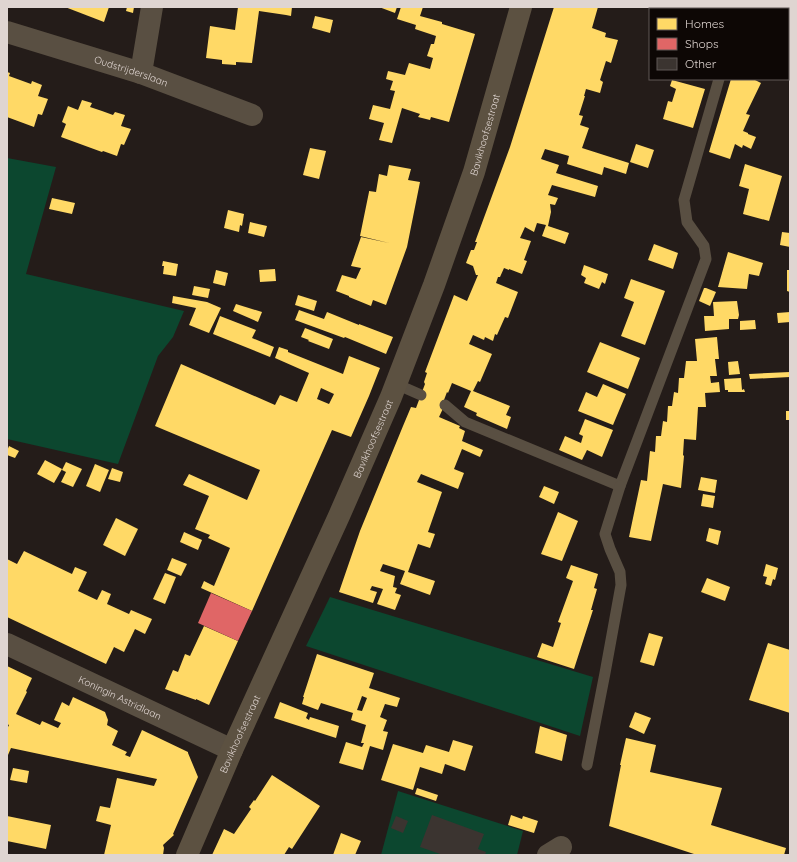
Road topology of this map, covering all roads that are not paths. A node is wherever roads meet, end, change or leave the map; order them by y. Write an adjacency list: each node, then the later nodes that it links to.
1 (152, 7): 4 (street)
2 (521, 7): 7 (street, Bavikhoofsestraat)
3 (7, 32): 4 (street, Oudstrijderslaan)
4 (141, 73): 6 (street, Oudstrijderslaan)
5 (719, 80): 10 (lane)
6 (252, 115)
7 (396, 384): 8 (lane); 12 (street, Bavikhoofsestraat)
8 (421, 395)
9 (444, 405): 10 (lane)
10 (620, 486): 13 (lane)
11 (7, 644): 12 (street, Koningin Astridlaan)
12 (232, 750): 14 (street, Bavikhoofsestraat)
13 (587, 765)
14 (187, 855)

